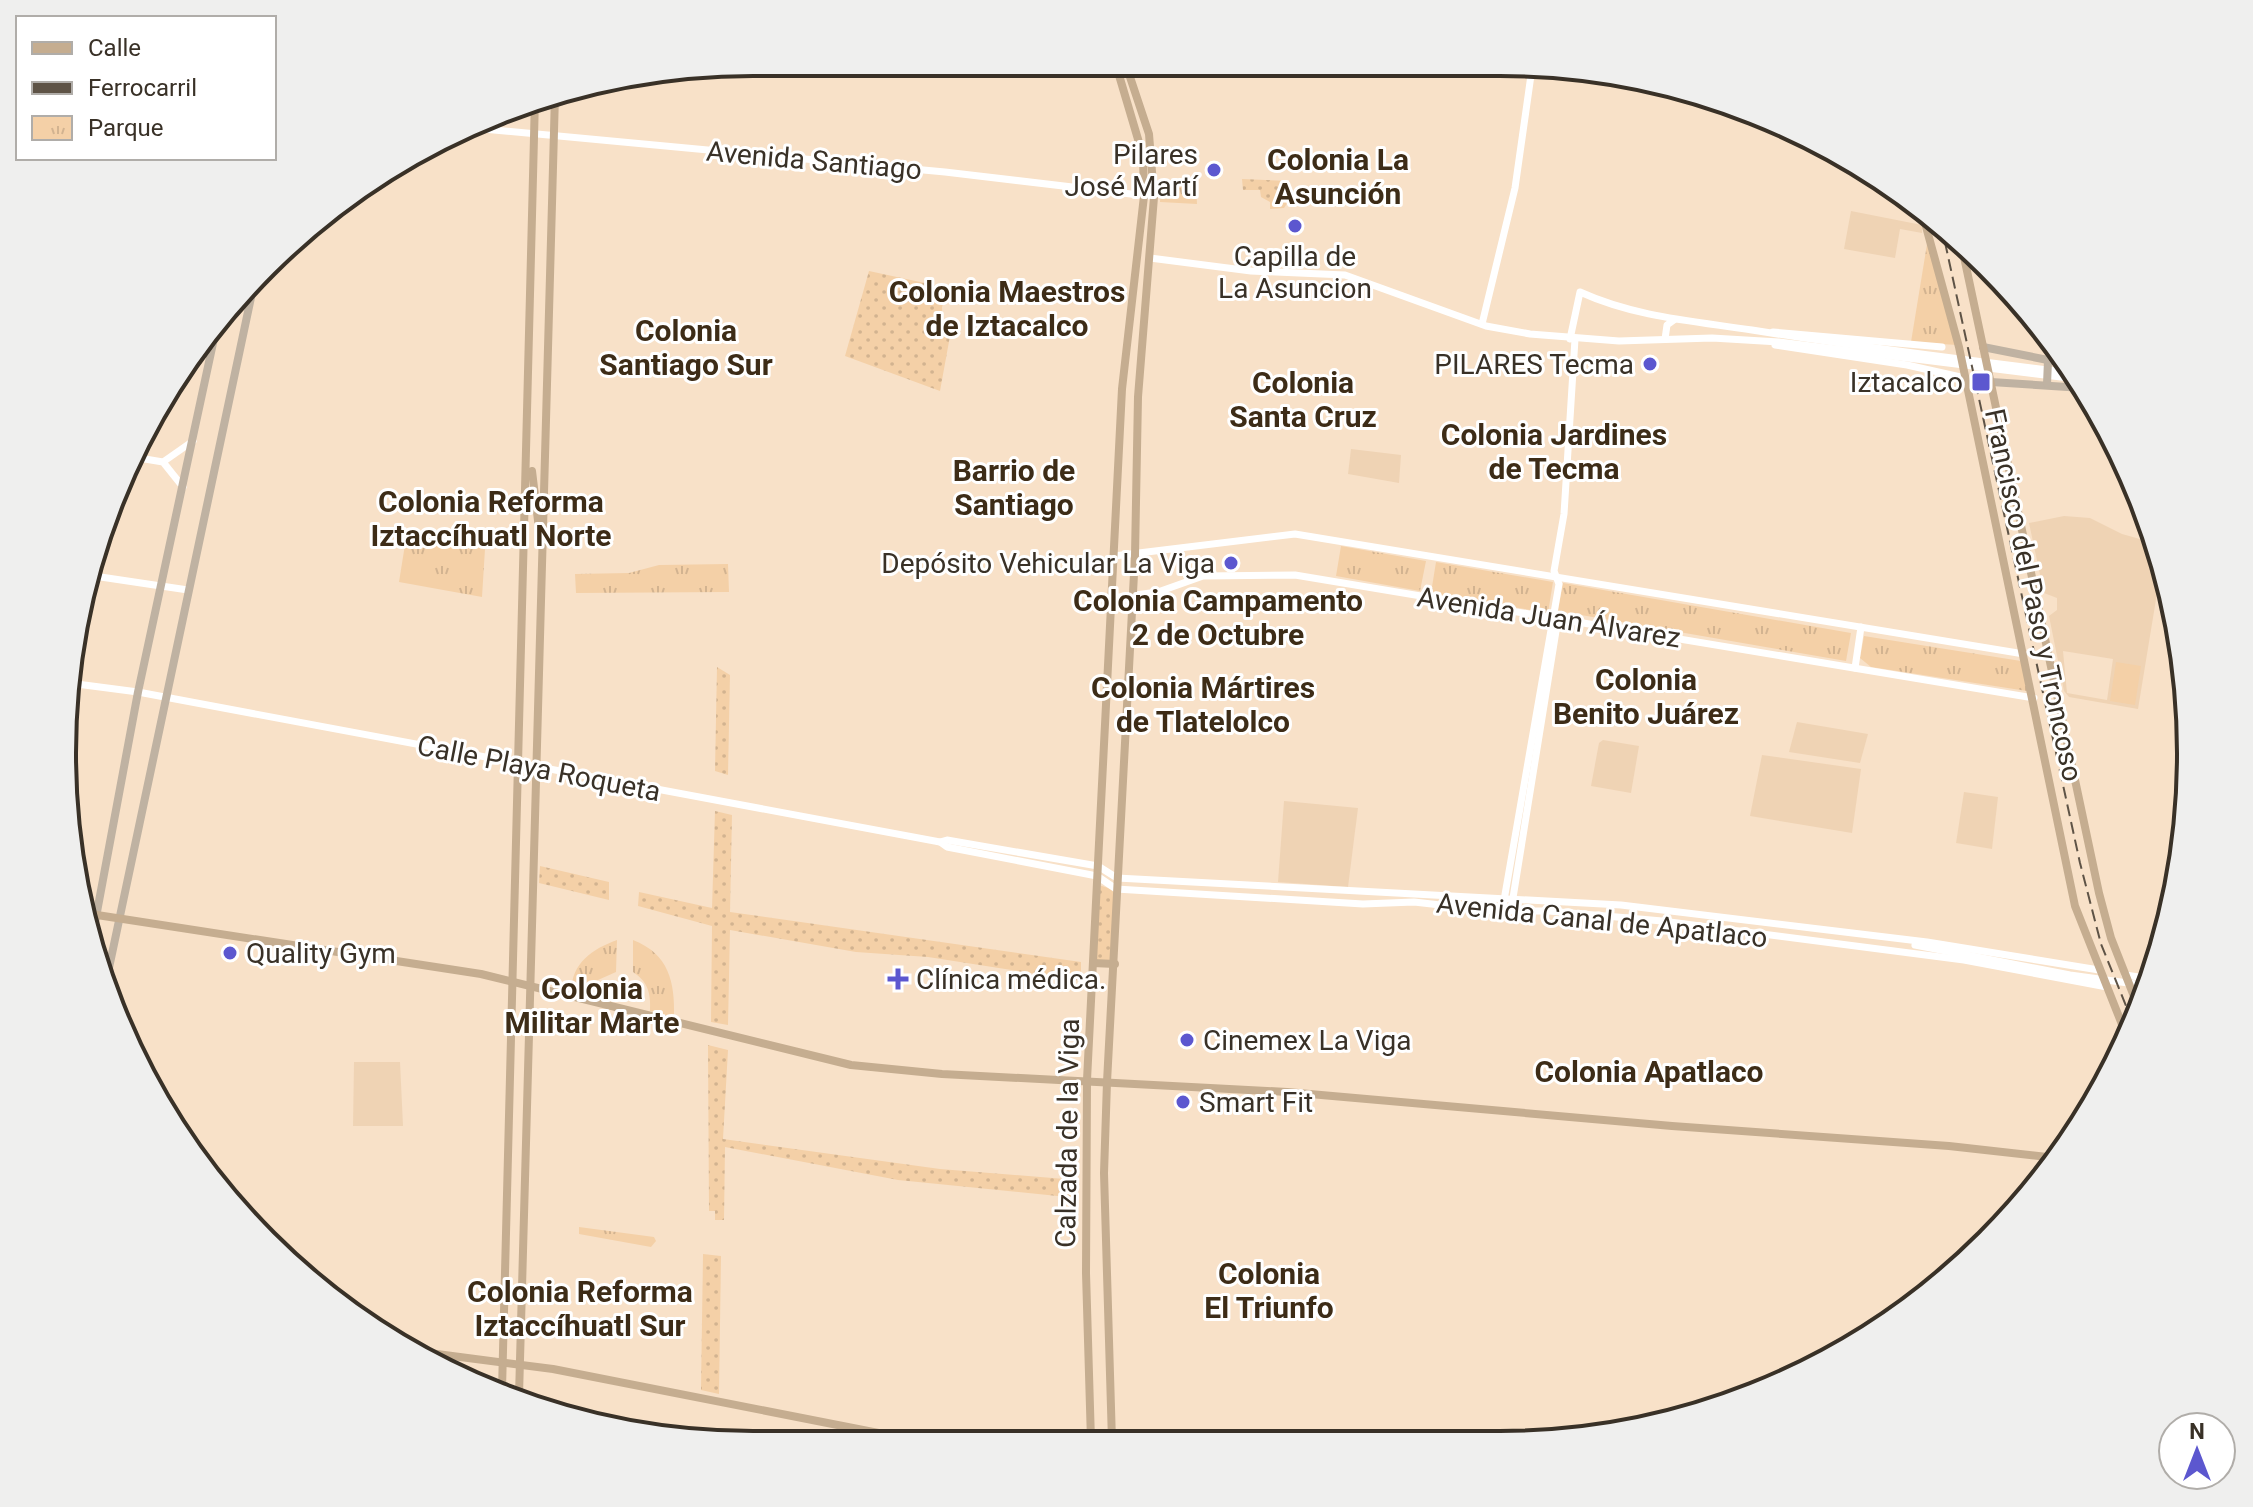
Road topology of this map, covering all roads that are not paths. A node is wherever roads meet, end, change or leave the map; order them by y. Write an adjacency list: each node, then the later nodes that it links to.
1 (1122, 76): 4 (main road, Calzada de la Viga)
2 (1126, 76): 4 (main road, Calzada de la Viga)
3 (1531, 77): 19 (street)
4 (1126, 83): 10 (main road, Calzada de la Viga); 11 (main road, Calzada de la Viga)
5 (555, 106): 9 (main road)
6 (535, 112): 8 (main road)
7 (491, 129): 8 (street, Avenida Santiago)
8 (535, 133): 9 (street, Avenida Santiago); 39 (main road)
9 (554, 135): 10 (street, Avenida Santiago); 45 (main road)
10 (1144, 196): 11 (street, Avenida Santiago); 36 (main road, Calzada de la Viga)
11 (1154, 197): 13 (main road, Calzada de la Viga)
12 (1927, 229): 32 (main road, Francisco del Paso y Troncoso)
13 (1150, 258): 16 (street); 37 (main road, Calzada de la Viga)
14 (1965, 261): 26 (main road, Francisco del Paso y Troncoso)
15 (250, 300): 49 (main road)
16 (1459, 315): 17 (street); 19 (street)
17 (1446, 316)
18 (1676, 319): 20 (street); 21 (street); 22 (street)
19 (1482, 324): 21 (street)
20 (1759, 331): 25 (street); 27 (street)
21 (1573, 339): 22 (street); 47 (street)
22 (1665, 339): 23 (street)
23 (1773, 344): 27 (street); 32 (street)
24 (213, 346): 38 (main road)
25 (1942, 347)
26 (1983, 347): 28 (main road); 33 (main road, Francisco del Paso y Troncoso)
27 (1898, 353): 30 (street)
28 (2048, 361): 29 (main road); 34 (main road)
29 (2052, 362)
30 (2058, 374): 31 (street)
31 (2061, 375)
32 (1965, 378): 54 (main road, Francisco del Paso y Troncoso)
33 (1991, 382): 34 (main road); 76 (main road, Francisco del Paso y Troncoso)
34 (2047, 384): 35 (main road)
35 (2069, 386)
36 (1121, 396): 37 (main road); 44 (main road, Calzada de la Viga)
37 (1138, 397): 43 (main road, Calzada de la Viga)
38 (193, 441): 41 (street); 42 (main road)
39 (528, 442): 45 (main road); 60 (main road)
40 (144, 459): 41 (street)
41 (163, 462): 42 (street)
42 (183, 487): 48 (main road)
43 (1135, 555): 44 (street, Avenida Juan Álvarez); 47 (street, Avenida Juan Álvarez); 50 (main road, Calzada de la Viga)
44 (1114, 556): 51 (main road, Calzada de la Viga)
45 (543, 565): 61 (main road)
46 (99, 577): 48 (street)
47 (1557, 578): 52 (street); 53 (street, Avenida Juan Álvarez)
48 (161, 586): 49 (street); 57 (main road)
49 (188, 590): 58 (main road)
50 (1133, 595): 51 (street, Avenida Juan Álvarez); 52 (street, Avenida Juan Álvarez); 63 (main road, Calzada de la Viga)
51 (1112, 598): 62 (main road, Calzada de la Viga)
52 (1554, 618): 55 (street, Avenida Juan Álvarez); 65 (street)
53 (1861, 627): 54 (street, Avenida Juan Álvarez); 55 (street)
54 (2024, 654): 59 (main road, Francisco del Paso y Troncoso)
55 (1855, 668): 59 (street, Avenida Juan Álvarez)
56 (80, 684): 57 (street, Calle Playa Roqueta)
57 (138, 692): 58 (street, Calle Playa Roqueta); 66 (main road)
58 (166, 698): 60 (street, Calle Playa Roqueta); 67 (main road)
59 (2034, 698): 75 (main road, Francisco del Paso y Troncoso)
60 (520, 764): 61 (street, Calle Playa Roqueta); 78 (main road)
61 (538, 768): 62 (street, Calle Playa Roqueta); 81 (main road)
62 (1097, 871): 63 (street, Avenida Canal de Apatlaco); 64 (street); 71 (main road, Calzada de la Viga)
63 (1117, 878): 64 (main road, Calzada de la Viga); 65 (street, Avenida Canal de Apatlaco)
64 (1116, 889): 65 (street, Avenida Canal de Apatlaco); 73 (main road, Calzada de la Viga)
65 (1508, 905): 68 (street, Avenida Canal de Apatlaco); 69 (street, Avenida Canal de Apatlaco)
66 (97, 915): 67 (main road)
67 (119, 919): 72 (main road); 78 (main road)
68 (1910, 942): 70 (street); 74 (street, Avenida Canal de Apatlaco)
69 (1912, 954): 70 (street); 79 (street, Avenida Canal de Apatlaco)
70 (1965, 955): 80 (street)
71 (1093, 963): 73 (main road); 85 (main road, Calzada de la Viga)
72 (110, 964)
73 (1115, 964): 86 (main road, Calzada de la Viga)
74 (2082, 968): 75 (street, Avenida Canal de Apatlaco); 79 (street)
75 (2099, 970): 82 (main road, Francisco del Paso y Troncoso)
76 (2125, 975): 77 (street); 83 (main road, Francisco del Paso y Troncoso)
77 (2139, 977)
78 (514, 983): 81 (main road); 91 (main road)
79 (2076, 983): 82 (street, Avenida Canal de Apatlaco)
80 (2136, 984)
81 (530, 987): 85 (main road); 92 (main road)
82 (2107, 987): 84 (main road, Francisco del Paso y Troncoso)
83 (2133, 993)
84 (2121, 1022)
85 (1087, 1080): 86 (main road); 89 (main road, Calzada de la Viga)
86 (1107, 1082): 87 (main road); 88 (main road, Calzada de la Viga)
87 (2044, 1156)
88 (1107, 1272): 89 (main road); 97 (main road, Calzada de la Viga)
89 (1086, 1273): 96 (main road, Calzada de la Viga)
90 (440, 1354): 91 (main road)
91 (503, 1360): 92 (main road); 93 (main road)
92 (520, 1363): 94 (main road); 95 (main road)
93 (502, 1382)
94 (519, 1389)
95 (868, 1431)
96 (1091, 1431)
97 (1112, 1431)

